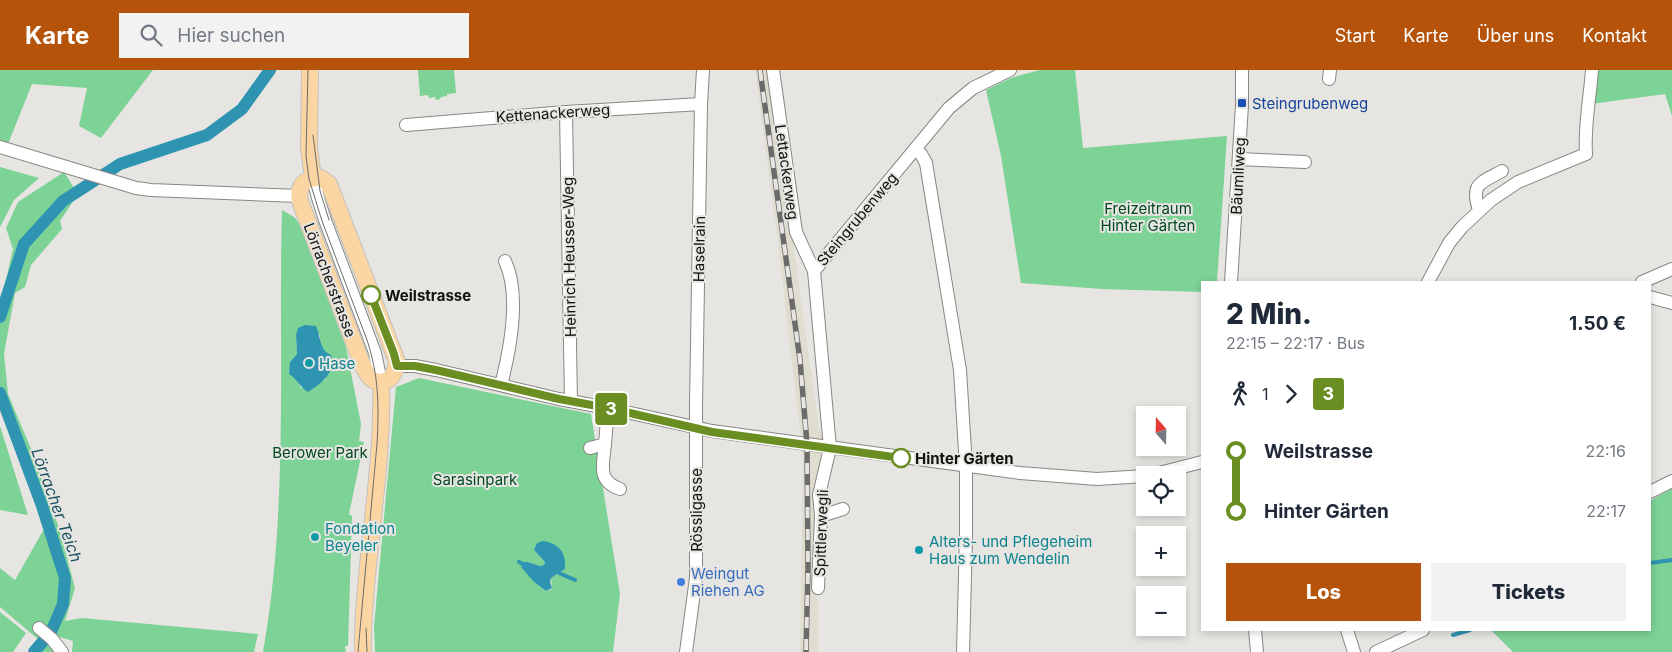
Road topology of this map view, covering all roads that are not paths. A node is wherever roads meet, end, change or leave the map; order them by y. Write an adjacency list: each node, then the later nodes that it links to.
1 (310, 70): 15 (main road)
2 (703, 70): 7 (street, Haselrain)
3 (773, 70): 20 (street, Lettackerweg)
4 (1010, 70): 11 (street, Steingrubenweg)
5 (1242, 70): 12 (street, Bäumliweg)
6 (1592, 70): 17 (street)
7 (701, 104): 8 (street, Kettenackerweg); 31 (street, Haselrain)
8 (566, 112): 9 (street, Kettenackerweg); 29 (street, Heinrich Heusser-Weg)
9 (406, 124)
10 (0, 147): 16 (street)
11 (915, 149): 20 (street, Steingrubenweg); 37 (street)
12 (1239, 159): 13 (street); 21 (street, Bäumliweg)
13 (1305, 162)
14 (1502, 172): 17 (street)
15 (313, 178): 16 (main road); 26 (main road); 27 (street)
16 (299, 196): 27 (main road, Lörracherstrasse)
17 (1479, 210): 22 (street)
18 (505, 262): 28 (street)
19 (1672, 269): 23 (street)
20 (814, 271): 34 (street, Steingrubenweg)
21 (1231, 281)
22 (1429, 281)
23 (1644, 281)
24 (1651, 297): 25 (street)
25 (1672, 303)
26 (397, 366): 27 (main road); 28 (street)
27 (381, 382): 50 (main road)
28 (501, 385): 29 (street)
29 (571, 401): 30 (street)
30 (608, 408): 31 (street); 32 (street)
31 (696, 428): 34 (street); 51 (street, Rössligasse)
32 (605, 444): 33 (street); 40 (street)
33 (590, 448)
34 (830, 448): 37 (street); 43 (street, Spittlerwegli)
35 (1201, 462): 36 (street)
36 (1186, 466)
37 (966, 467): 38 (street); 52 (street)
38 (1136, 477)
39 (1672, 481): 41 (street)
40 (620, 489)
41 (1651, 492)
42 (843, 508): 43 (street)
43 (821, 516): 44 (street, Spittlerwegli)
44 (818, 588)
45 (39, 628): 49 (street)
46 (1255, 631): 53 (street)
47 (1347, 631): 54 (street)
48 (1421, 631): 55 (street)
49 (62, 652)
50 (363, 652)
51 (686, 652)
52 (964, 652)
53 (1257, 652)
54 (1354, 652)
55 (1376, 652)

